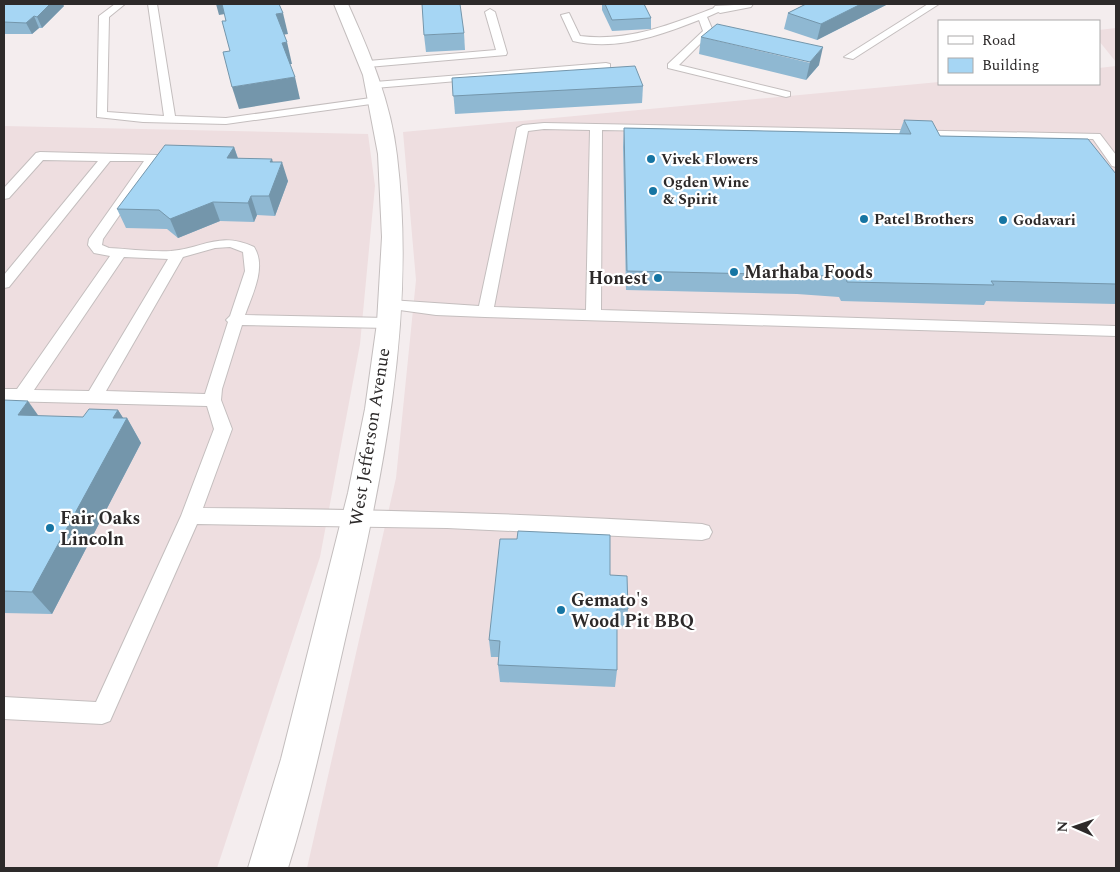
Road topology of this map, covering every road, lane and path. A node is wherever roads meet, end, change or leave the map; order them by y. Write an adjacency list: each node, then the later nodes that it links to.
1 (120, 4): 15 (lane)
2 (152, 4): 15 (lane)
3 (341, 4): 11 (street, West Jefferson Avenue)
4 (746, 4): 6 (street)
5 (934, 4): 10 (lane)
6 (716, 6): 9 (lane)
7 (490, 12): 11 (lane)
8 (566, 16): 9 (lane)
9 (702, 16): 14 (lane)
10 (849, 57)
11 (368, 64): 13 (street, West Jefferson Avenue)
12 (606, 66): 13 (lane)
13 (376, 93): 15 (lane); 24 (street, West Jefferson Avenue)
14 (786, 94)
15 (170, 119)
16 (596, 126): 18 (lane); 23 (lane); 25 (lane)
17 (107, 157): 19 (lane); 20 (lane); 22 (lane)
18 (1116, 163)
19 (4, 195)
20 (120, 252): 21 (lane); 29 (lane)
21 (178, 254): 26 (lane); 30 (lane)
22 (4, 284)
23 (485, 312): 24 (lane); 25 (lane)
24 (389, 314): 26 (lane); 33 (street, West Jefferson Avenue)
25 (593, 315): 27 (lane)
26 (234, 320): 31 (lane)
27 (1116, 331)
28 (4, 395): 29 (lane)
29 (22, 395): 30 (lane)
30 (94, 397): 31 (lane)
31 (213, 400): 32 (lane)
32 (191, 516): 33 (lane); 35 (lane)
33 (359, 517): 34 (lane); 36 (street, West Jefferson Avenue)
34 (702, 532)
35 (4, 708)
36 (268, 868)

